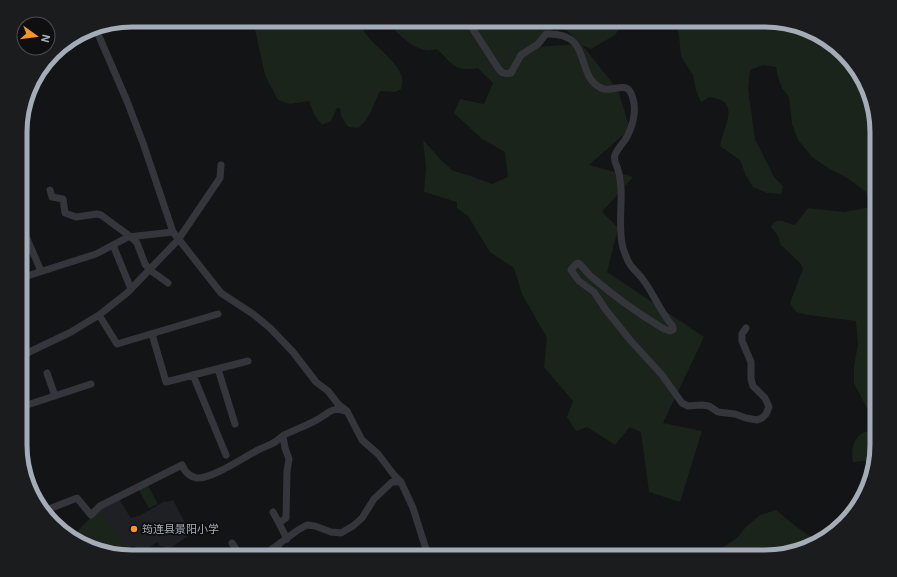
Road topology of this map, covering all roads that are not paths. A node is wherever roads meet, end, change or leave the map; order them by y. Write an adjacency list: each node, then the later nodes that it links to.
1 (472, 27): 17 (street)
2 (98, 33): 5 (street)
3 (221, 165): 8 (street)
4 (50, 190): 6 (street)
5 (173, 232): 6 (street); 8 (street)
6 (131, 237): 9 (street); 10 (street)
7 (27, 239): 11 (street)
8 (178, 240): 10 (street); 27 (street)
9 (114, 245): 11 (street); 14 (street)
10 (150, 270): 13 (street); 14 (street)
11 (41, 271): 12 (street)
12 (27, 276)
13 (168, 283)
14 (131, 289): 15 (street)
15 (99, 314): 18 (street); 19 (street)
16 (218, 314): 18 (street)
17 (746, 328)
18 (152, 334): 23 (street)
19 (27, 353)
20 (248, 361): 21 (street)
21 (218, 369): 23 (street); 28 (street)
22 (47, 373): 25 (street)
23 (193, 376): 30 (street)
24 (91, 384): 25 (street)
25 (55, 396): 26 (street)
26 (27, 405)
27 (347, 412): 29 (street); 31 (street)
28 (235, 424)
29 (283, 436): 32 (street); 34 (street)
30 (226, 455)
31 (401, 482): 35 (street); 41 (street)
32 (49, 509)
33 (273, 512): 34 (street)
34 (279, 523): 35 (street)
35 (287, 539): 37 (street)
36 (232, 543): 38 (street)
37 (277, 546): 39 (street); 40 (street)
38 (236, 550)
39 (271, 550)
40 (280, 550)
41 (427, 550)

